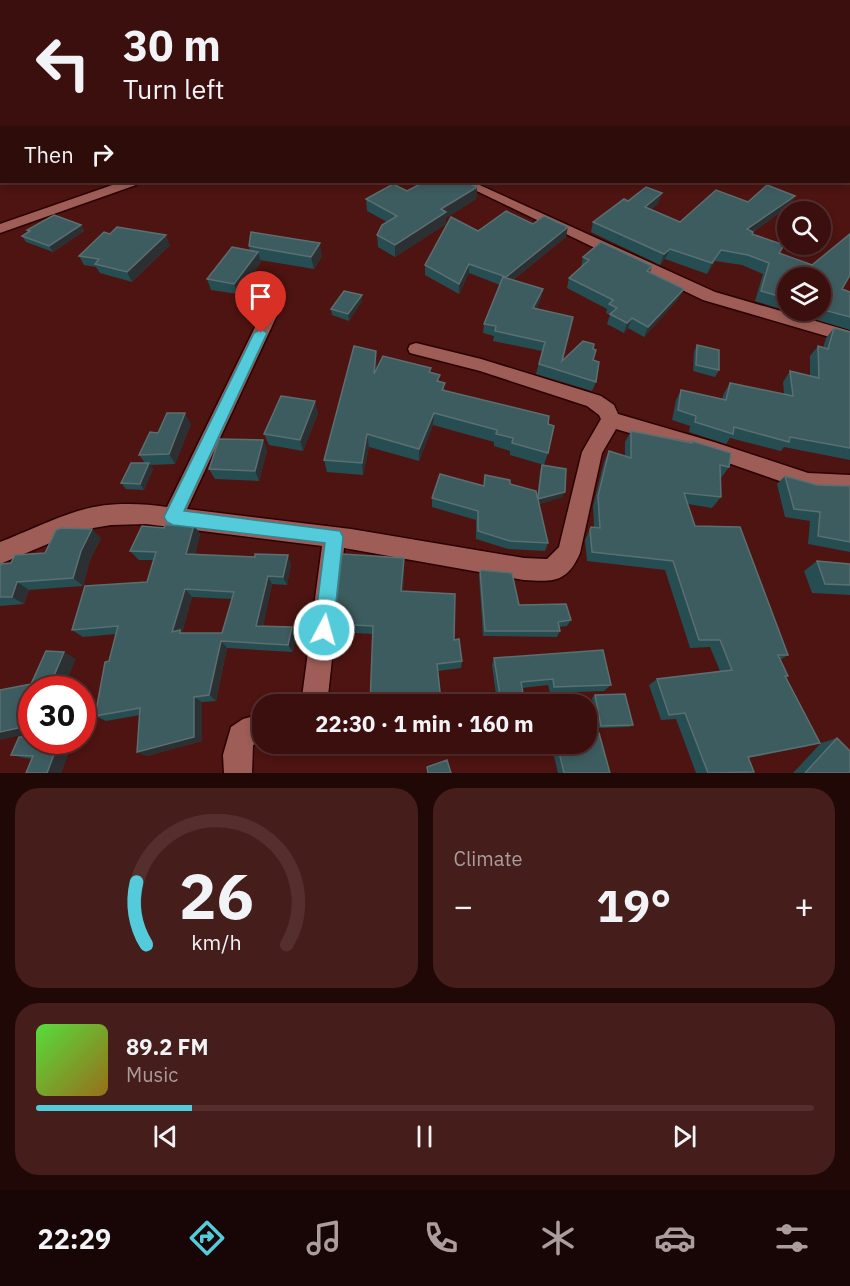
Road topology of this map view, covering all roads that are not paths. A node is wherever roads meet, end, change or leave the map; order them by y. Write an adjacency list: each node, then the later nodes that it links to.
1 (129, 183): 3 (street)
2 (466, 183): 5 (street)
3 (0, 229)
4 (270, 313): 9 (street)
5 (850, 337)
6 (416, 349): 7 (street)
7 (611, 420): 8 (street); 10 (street)
8 (850, 484)
9 (173, 517): 10 (street); 11 (street)
10 (334, 537): 12 (street)
11 (0, 553)
12 (315, 694)
13 (252, 730): 14 (street)
14 (238, 773)

